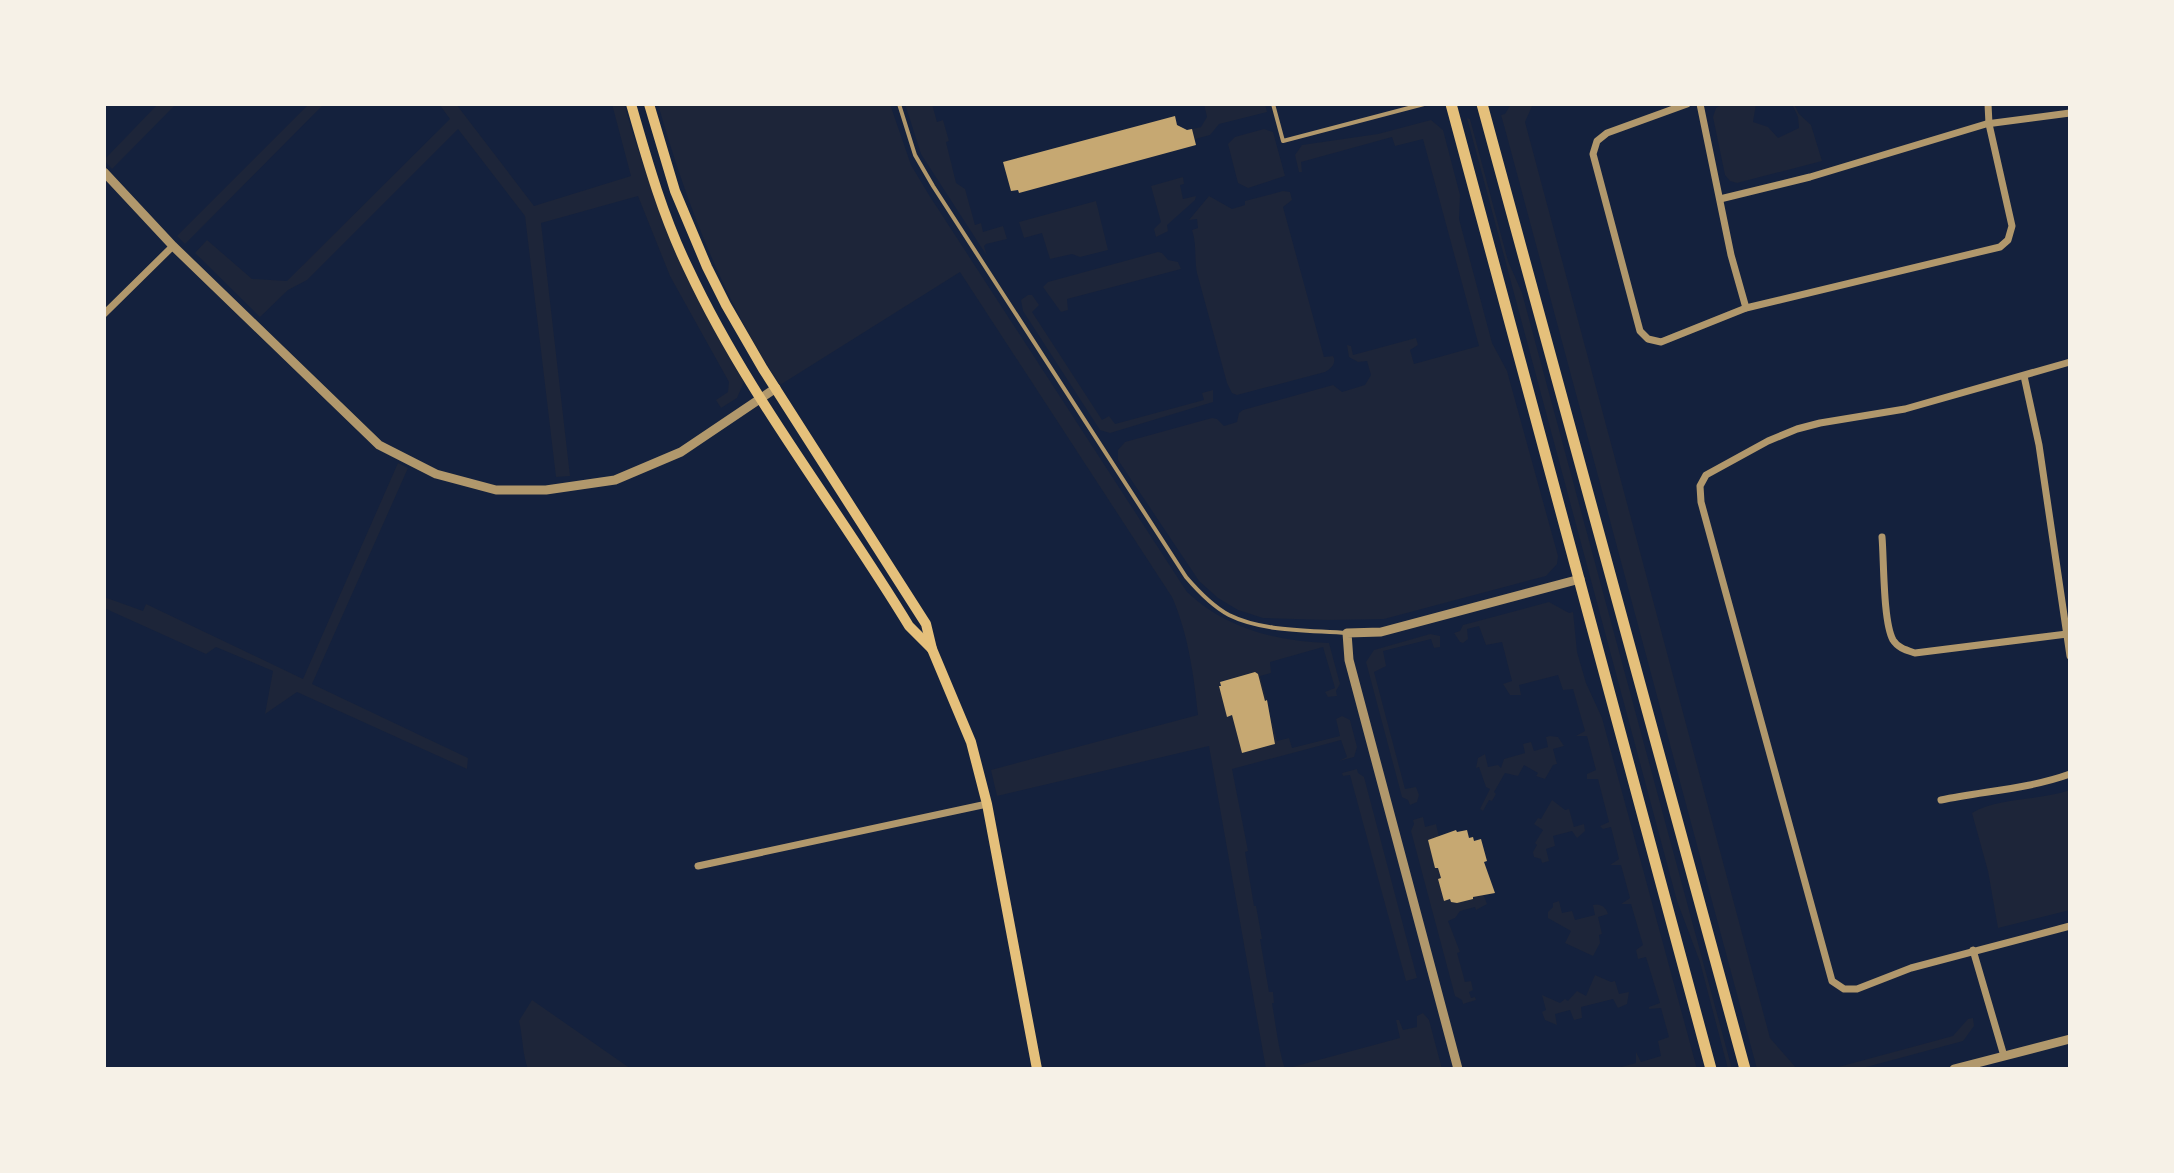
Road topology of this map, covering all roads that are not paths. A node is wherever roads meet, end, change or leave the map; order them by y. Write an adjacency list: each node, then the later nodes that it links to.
1 (631, 104): 21 (main road)
2 (649, 104): 20 (main road)
3 (899, 104): 24 (lane)
4 (1273, 104): 5 (lane)
5 (1424, 104)
6 (1451, 104): 23 (main road)
7 (1482, 104): 39 (main road)
8 (1687, 104): 16 (street)
9 (1700, 104): 14 (street)
10 (1988, 104): 12 (street)
11 (2070, 113): 12 (street)
12 (1989, 124): 14 (street); 16 (street)
13 (104, 172): 15 (street)
14 (1720, 199): 16 (street)
15 (173, 246): 17 (street); 21 (street)
16 (1746, 308)
17 (104, 314)
18 (2070, 362): 19 (street)
19 (2024, 376): 25 (street); 33 (street)
20 (776, 388): 21 (street); 26 (main road)
21 (761, 398): 26 (main road)
22 (1882, 537): 25 (street)
23 (1580, 579): 24 (street); 38 (main road)
24 (1347, 633): 37 (street)
25 (2067, 634): 27 (street)
26 (932, 649): 30 (main road)
27 (2070, 656)
28 (2070, 774): 29 (street)
29 (1941, 800)
30 (987, 804): 31 (street); 36 (main road)
31 (698, 866)
32 (2070, 926): 33 (street)
33 (1973, 950): 35 (street)
34 (2070, 1039): 35 (street)
35 (2004, 1056): 40 (street)
36 (1037, 1069)
37 (1458, 1069)
38 (1711, 1069)
39 (1745, 1069)
40 (1954, 1069)

